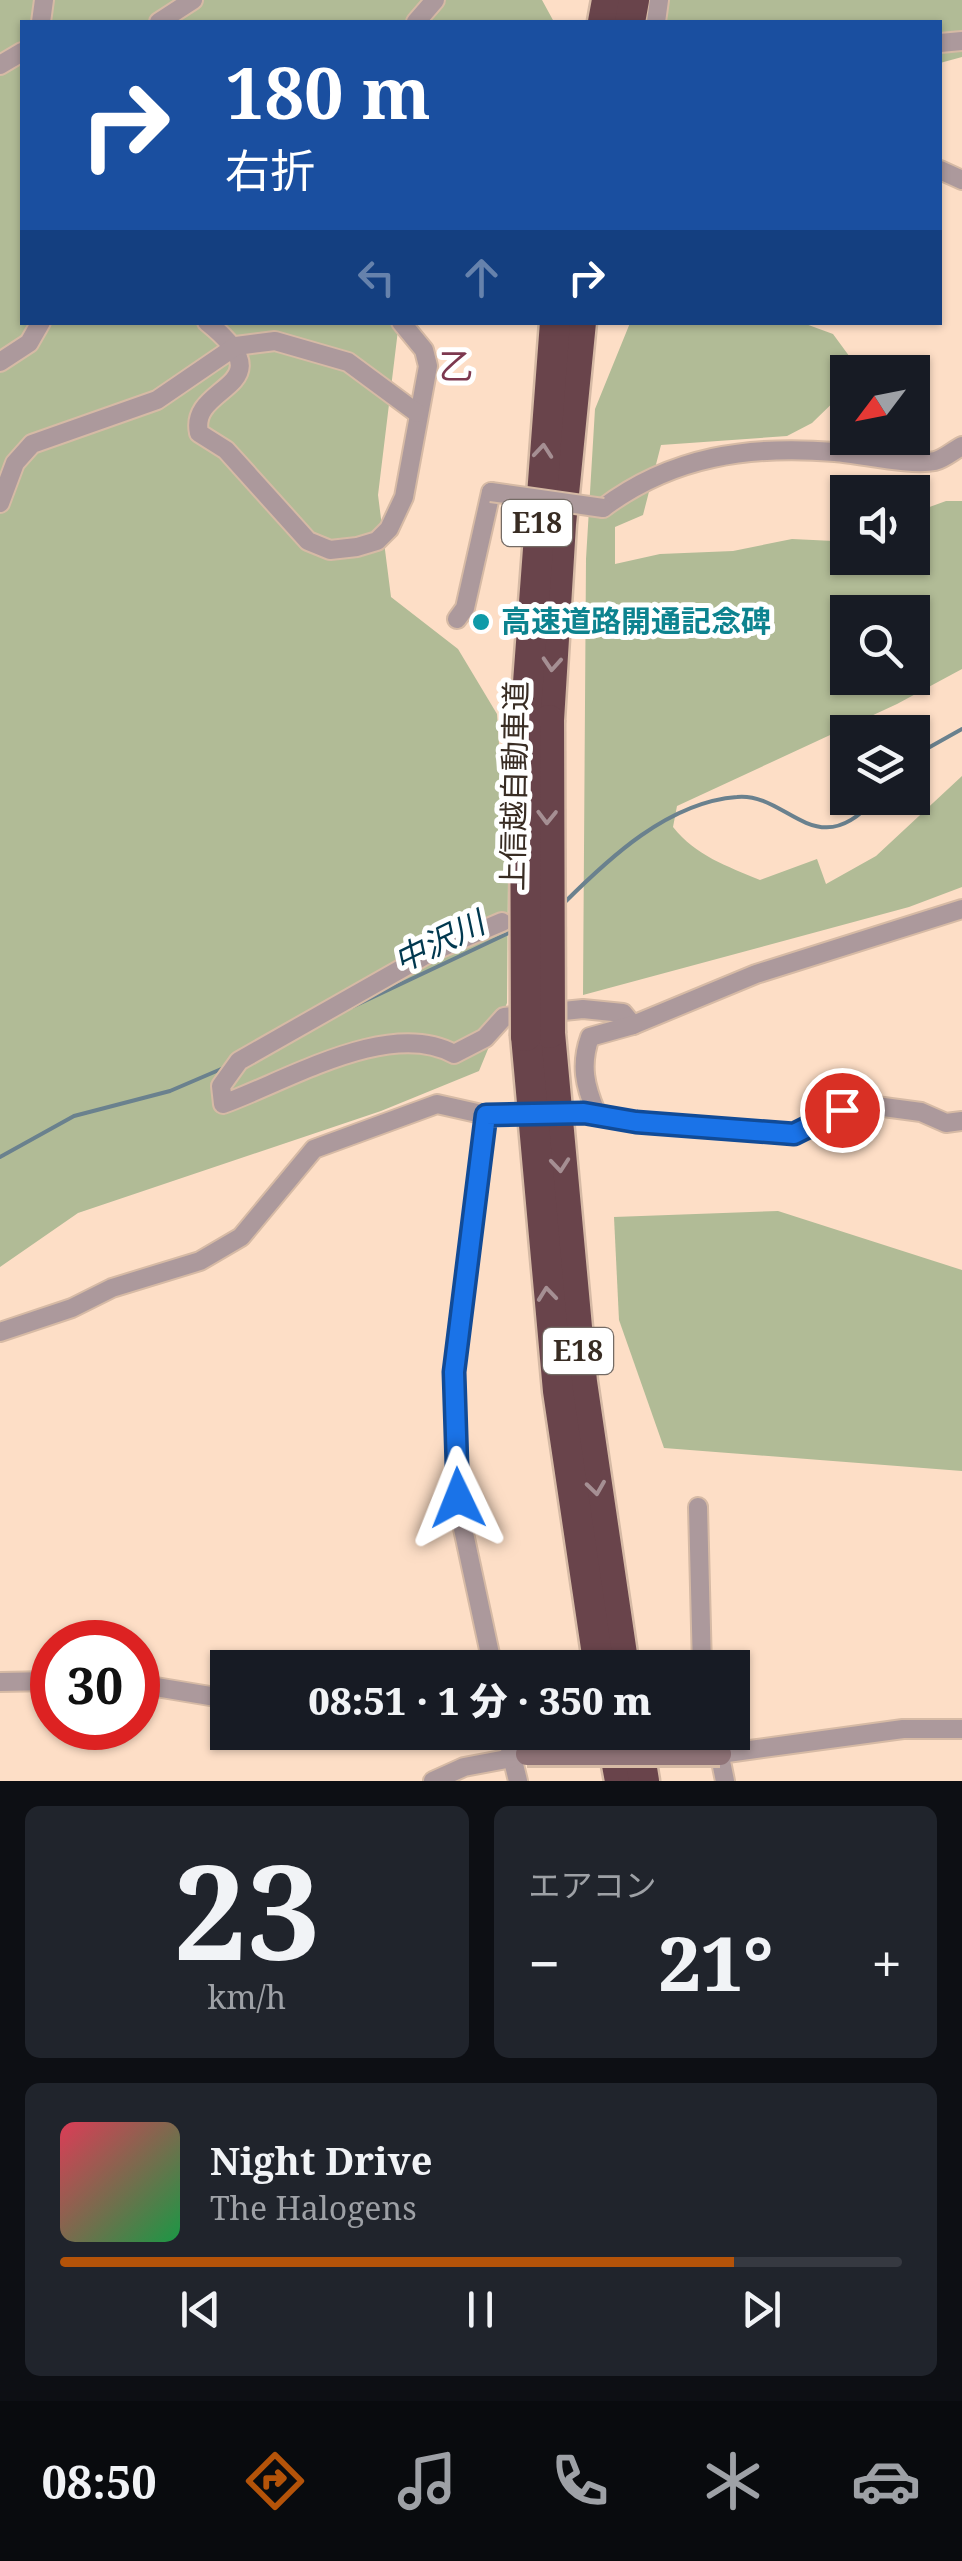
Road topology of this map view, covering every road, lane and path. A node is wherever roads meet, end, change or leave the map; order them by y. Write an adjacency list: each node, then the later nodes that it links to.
1 (193, 0): 3 (street)
2 (435, 0): 4 (street)
3 (162, 20)
4 (418, 20)
5 (39, 325): 11 (street)
6 (211, 325): 10 (street)
7 (403, 325): 12 (street)
8 (555, 325): 16 (highway, 上信越自動車道 / E18, one-way to 8)
9 (581, 325): 16 (highway, 上信越自動車道 / E18, one-way to 16)
10 (236, 346): 12 (street); 12 (street); 14 (street)
11 (0, 362)
12 (417, 414)
13 (962, 446): 15 (street, bridge)
14 (0, 502)
15 (457, 619)
16 (537, 721): 20 (highway, 上信越自動車道 / E18, bridge)
17 (962, 909): 19 (street)
18 (502, 922): 19 (street)
19 (634, 1026): 23 (street)
20 (538, 1035): 27 (highway, 上信越自動車道 / E18, one-way to 20); 28 (highway, 上信越自動車道 / E18, one-way to 28)
21 (486, 1115): 23 (street, bridge); 24 (street); 26 (street)
22 (962, 1121): 23 (street)
23 (636, 1122)
24 (0, 1332)
25 (698, 1507): 29 (street)
26 (488, 1650)
27 (596, 1650)
28 (621, 1650)
29 (702, 1650)
30 (30, 1681): 31 (street)
31 (0, 1682)
32 (160, 1688): 33 (street)
33 (210, 1696)
34 (962, 1730): 35 (street)
35 (750, 1741)
36 (516, 1750): 41 (street)
37 (611, 1750): 41 (street, bridge)
38 (614, 1750): 44 (highway)
39 (639, 1750): 45 (highway)
40 (719, 1750): 46 (street)
41 (520, 1756): 42 (street); 43 (street)
42 (433, 1781)
43 (518, 1781)
44 (620, 1781)
45 (644, 1781)
46 (725, 1781)

